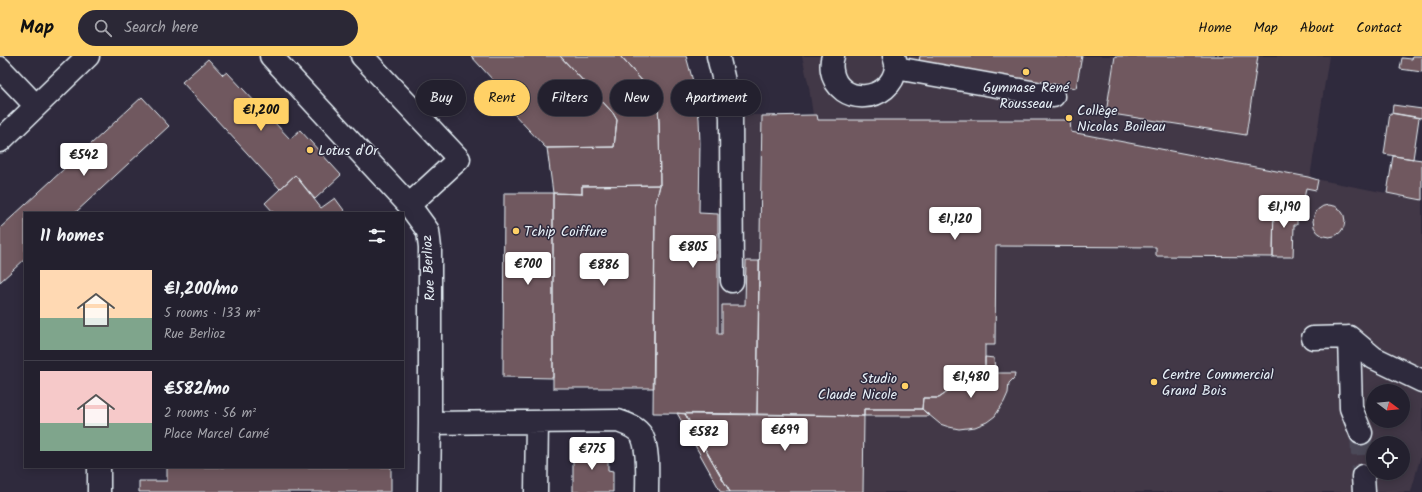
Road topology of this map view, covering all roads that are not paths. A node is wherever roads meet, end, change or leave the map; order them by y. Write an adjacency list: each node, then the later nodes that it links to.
1 (88, 56): 9 (street)
2 (271, 56): 11 (street, Rue Berlioz)
3 (362, 56): 11 (street)
4 (718, 56): 12 (street)
5 (833, 56): 6 (street)
6 (895, 62): 8 (street)
7 (0, 68): 9 (street)
8 (1053, 96)
9 (36, 106): 10 (street)
10 (0, 141)
11 (409, 204): 17 (street, Rue Berlioz)
12 (732, 281)
13 (1349, 337): 14 (street); 15 (street); 18 (street)
14 (1313, 338)
15 (1422, 381)
16 (537, 422): 17 (street); 22 (street); 23 (street)
17 (430, 423): 21 (street, Rue Berlioz)
18 (1361, 433)
19 (99, 468): 20 (street)
20 (99, 492)
21 (429, 492)
22 (536, 492)
23 (647, 492)

